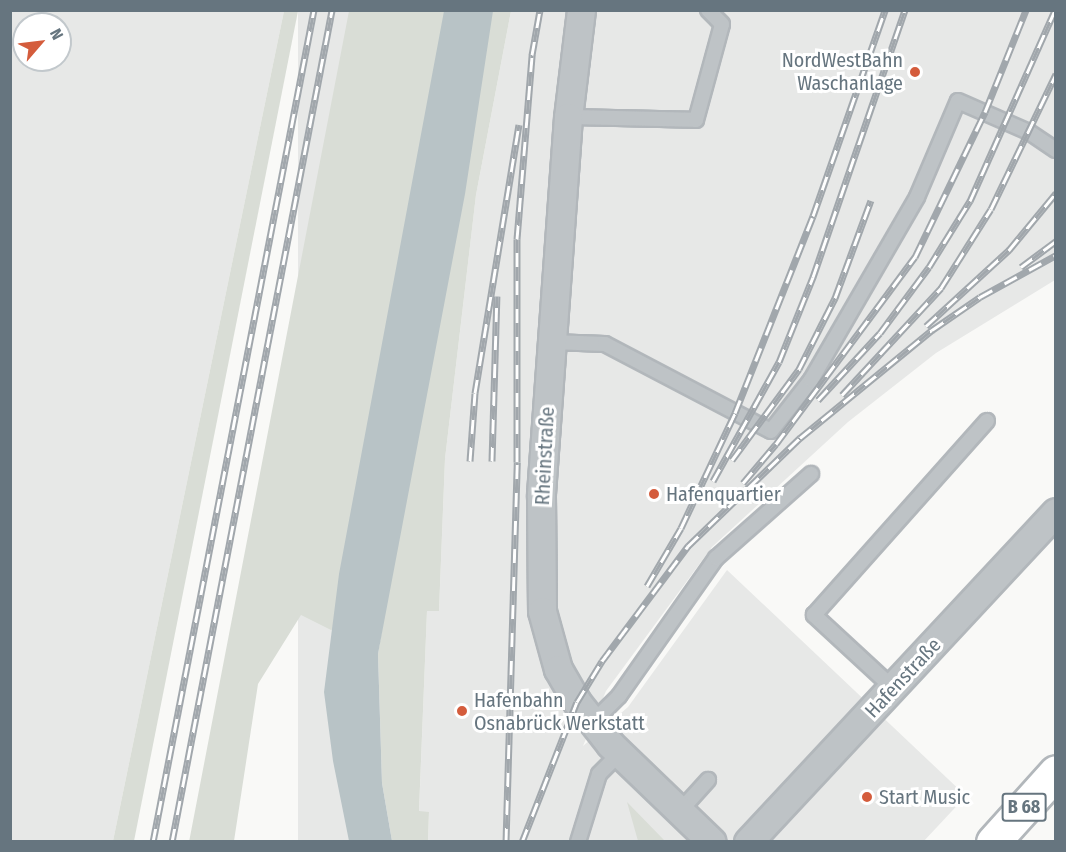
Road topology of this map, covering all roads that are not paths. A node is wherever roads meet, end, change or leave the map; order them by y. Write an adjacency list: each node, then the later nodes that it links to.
1 (581, 10): 3 (street, Rheinstraße)
2 (708, 10): 3 (lane)
3 (568, 117): 5 (street, Rheinstraße)
4 (1054, 143): 5 (lane)
5 (552, 342): 10 (street, Rheinstraße)
6 (987, 421): 9 (lane)
7 (811, 474): 10 (lane)
8 (1056, 512): 9 (street, Hafenstraße)
9 (893, 688): 17 (street, Hafenstraße)
10 (593, 723): 11 (street, Rheinstraße)
11 (620, 753): 14 (street, Rheinstraße); 15 (lane)
12 (708, 780): 14 (lane)
13 (1052, 783): 18 (main road, B 68)
14 (680, 811): 16 (street, Rheinstraße)
15 (578, 842)
16 (712, 842)
17 (748, 842)
18 (993, 842)

